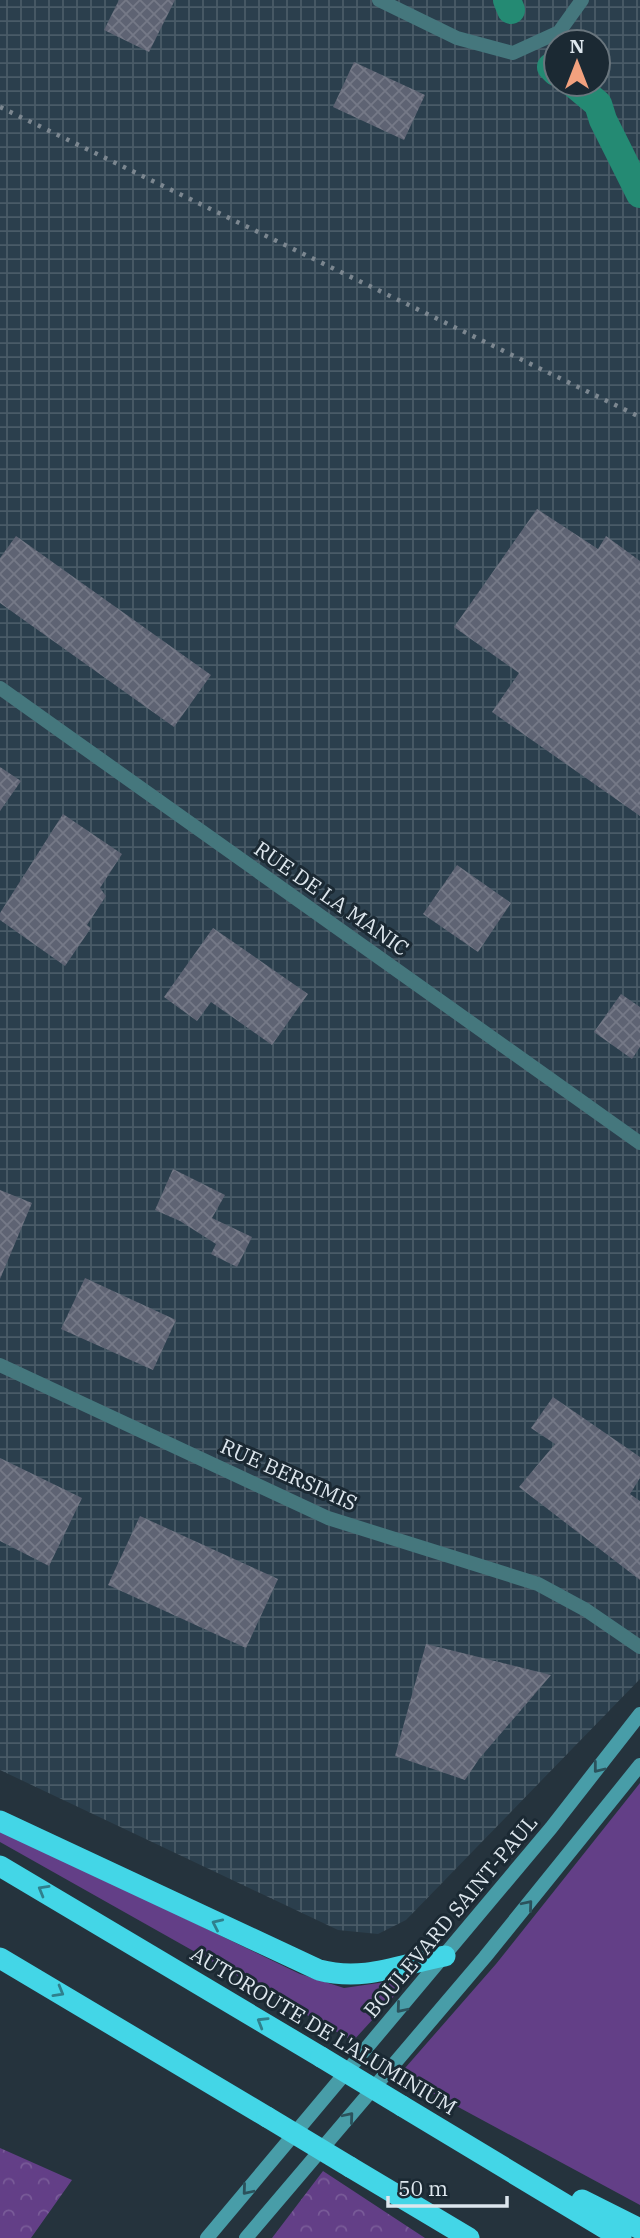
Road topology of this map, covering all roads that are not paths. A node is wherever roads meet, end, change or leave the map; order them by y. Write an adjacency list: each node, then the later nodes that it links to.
1 (379, 0): 2 (street)
2 (582, 0)
3 (0, 688): 4 (street, RUE DE LA MANIC)
4 (640, 1143)
5 (0, 1365): 6 (street, RUE BERSIMIS)
6 (640, 1647)
7 (640, 1714): 11 (main road, BOULEVARD SAINT-PAUL, one-way to 11)
8 (640, 1765): 16 (main road, one-way to 8)
9 (0, 1821): 11 (highway, one-way to 9)
10 (0, 1866): 13 (highway, AUTOROUTE DE L'ALUMINIUM, one-way to 10, bridge)
11 (445, 1956): 15 (main road, BOULEVARD SAINT-PAUL, one-way to 15)
12 (0, 1958): 17 (highway, one-way to 17, bridge)
13 (438, 2127): 14 (highway); 18 (highway, AUTOROUTE DE L'ALUMINIUM)
14 (640, 2229)
15 (207, 2238)
16 (246, 2238)
17 (469, 2238)
18 (621, 2238)

